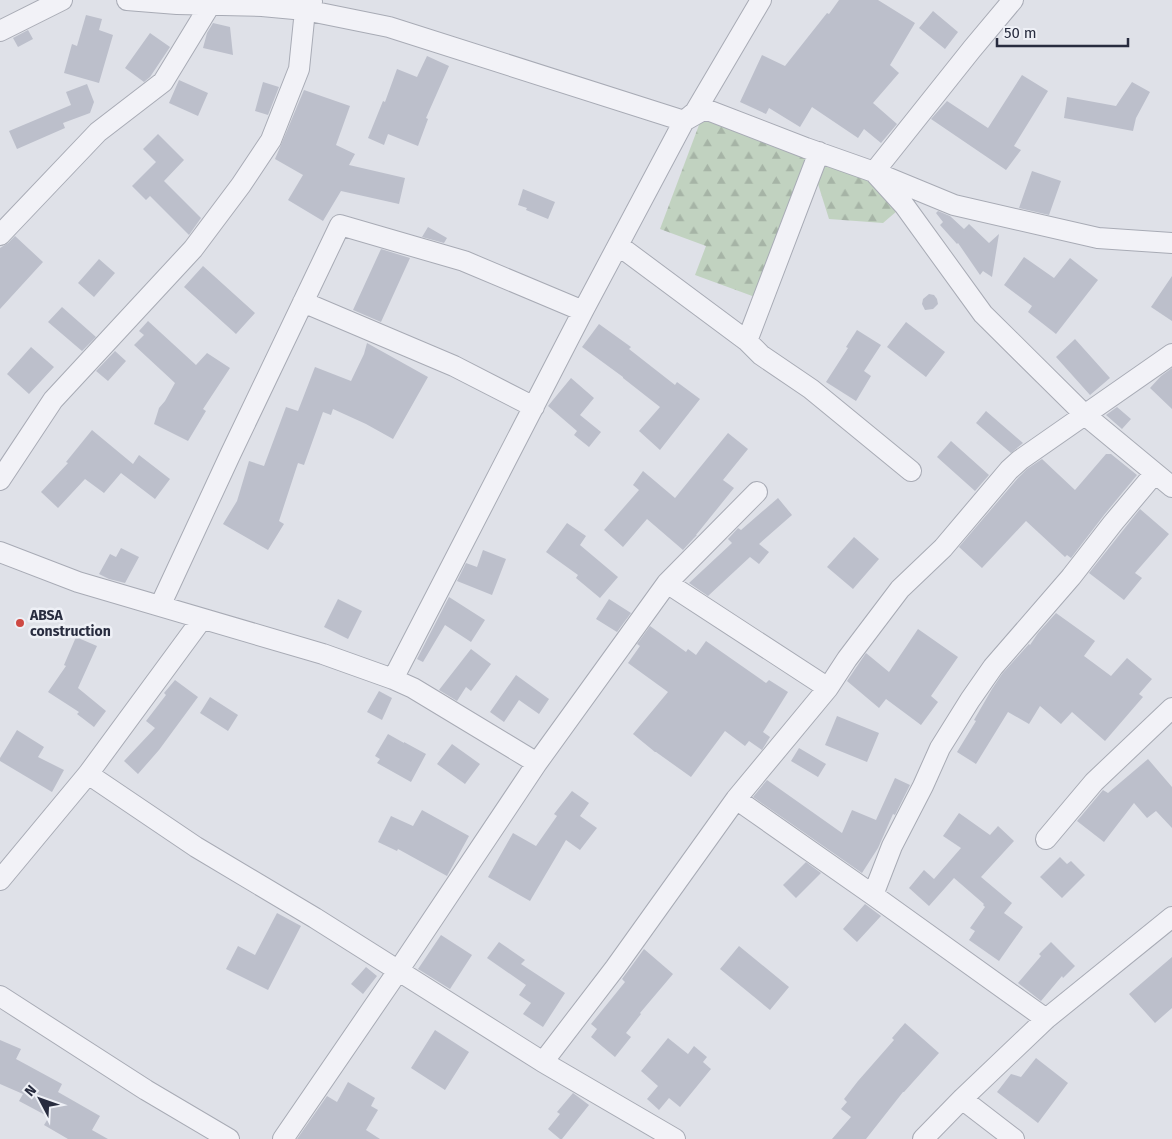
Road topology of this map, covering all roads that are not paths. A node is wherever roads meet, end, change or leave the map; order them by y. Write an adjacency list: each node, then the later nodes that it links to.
1 (62, 0): 8 (street)
2 (127, 0): 5 (street)
3 (760, 0): 9 (street)
4 (1013, 0): 11 (street)
5 (210, 2): 6 (street); 12 (street)
6 (259, 3): 7 (street)
7 (309, 5): 9 (street); 23 (street)
8 (0, 31)
9 (684, 121): 10 (street); 14 (street)
10 (819, 152): 11 (street); 17 (street)
11 (874, 172): 13 (street); 20 (street)
12 (0, 235)
13 (1172, 243)
14 (618, 245): 16 (street); 17 (street)
15 (304, 302): 16 (street); 19 (street); 28 (street)
16 (583, 311): 19 (street)
17 (746, 341): 21 (street)
18 (1172, 354): 20 (street)
19 (534, 407): 30 (street)
20 (1085, 416): 22 (street); 31 (street)
21 (911, 471)
22 (1155, 473): 24 (street); 38 (street)
23 (0, 480)
24 (1172, 487)
25 (757, 492): 27 (street)
26 (0, 552): 28 (street)
27 (667, 583): 31 (street); 33 (street)
28 (160, 606): 29 (street)
29 (202, 618): 30 (street); 34 (street)
30 (393, 679): 33 (street)
31 (828, 688): 35 (street)
32 (1172, 708): 36 (street)
33 (537, 763): 40 (street)
34 (88, 774): 37 (street); 40 (street)
35 (736, 799): 38 (street); 43 (street)
36 (1046, 839)
37 (0, 880)
38 (873, 895): 42 (street)
39 (1172, 918): 42 (street)
40 (398, 971): 43 (street); 46 (street)
41 (0, 996): 45 (street)
42 (1046, 1019): 44 (street)
43 (543, 1062): 47 (street)
44 (962, 1099): 48 (street); 49 (street)
45 (229, 1139)
46 (282, 1139)
47 (675, 1139)
48 (923, 1139)
49 (1014, 1139)

